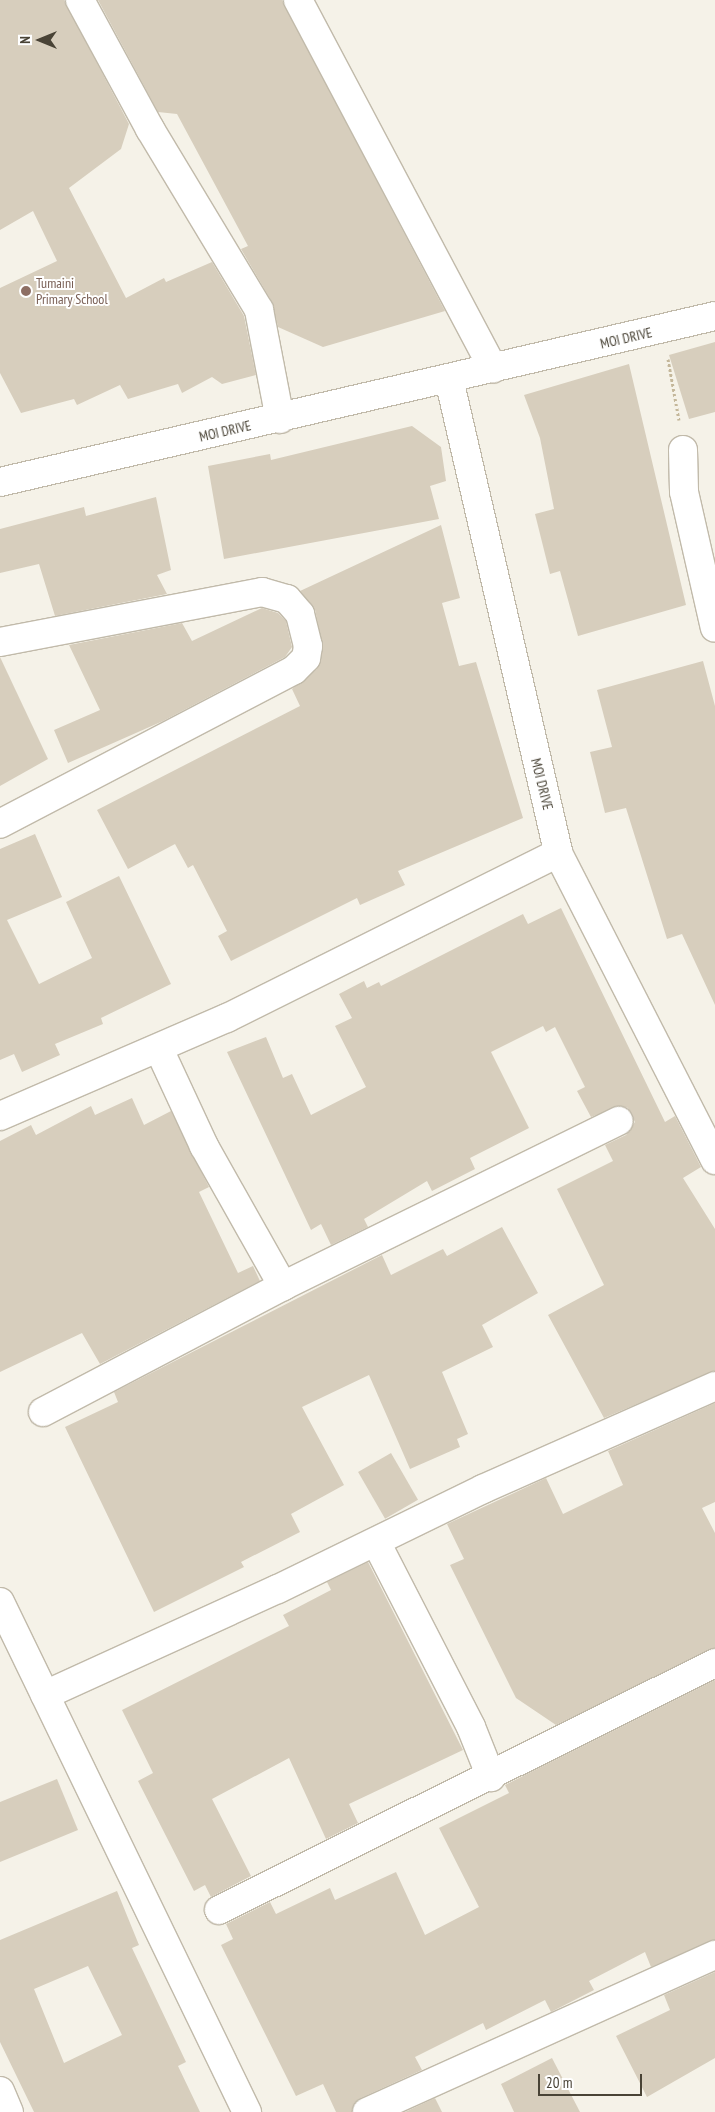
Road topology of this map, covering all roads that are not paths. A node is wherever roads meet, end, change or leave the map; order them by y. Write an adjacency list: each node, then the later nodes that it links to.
1 (80, 0): 6 (street)
2 (298, 0): 4 (street)
3 (715, 316): 4 (street, MOI DRIVE)
4 (493, 369): 5 (street, MOI DRIVE)
5 (450, 379): 6 (street, MOI DRIVE); 12 (street, MOI DRIVE)
6 (280, 419): 8 (street, MOI DRIVE)
7 (683, 450): 9 (street)
8 (0, 482)
9 (715, 628)
10 (0, 642): 11 (street)
11 (0, 824)
12 (558, 852): 13 (street); 16 (street, MOI DRIVE)
13 (159, 1049): 14 (street); 17 (street)
14 (0, 1116)
15 (619, 1121): 17 (street)
16 (715, 1160)
17 (283, 1286): 19 (street)
18 (715, 1386): 20 (street)
19 (42, 1412)
20 (376, 1542): 23 (street); 24 (street)
21 (0, 1602): 23 (street)
22 (715, 1662): 24 (street)
23 (45, 1695): 29 (street)
24 (492, 1777): 25 (street)
25 (219, 1910)
26 (715, 1956): 30 (street)
27 (0, 2091): 28 (street)
28 (9, 2112)
29 (247, 2112)
30 (367, 2112)

